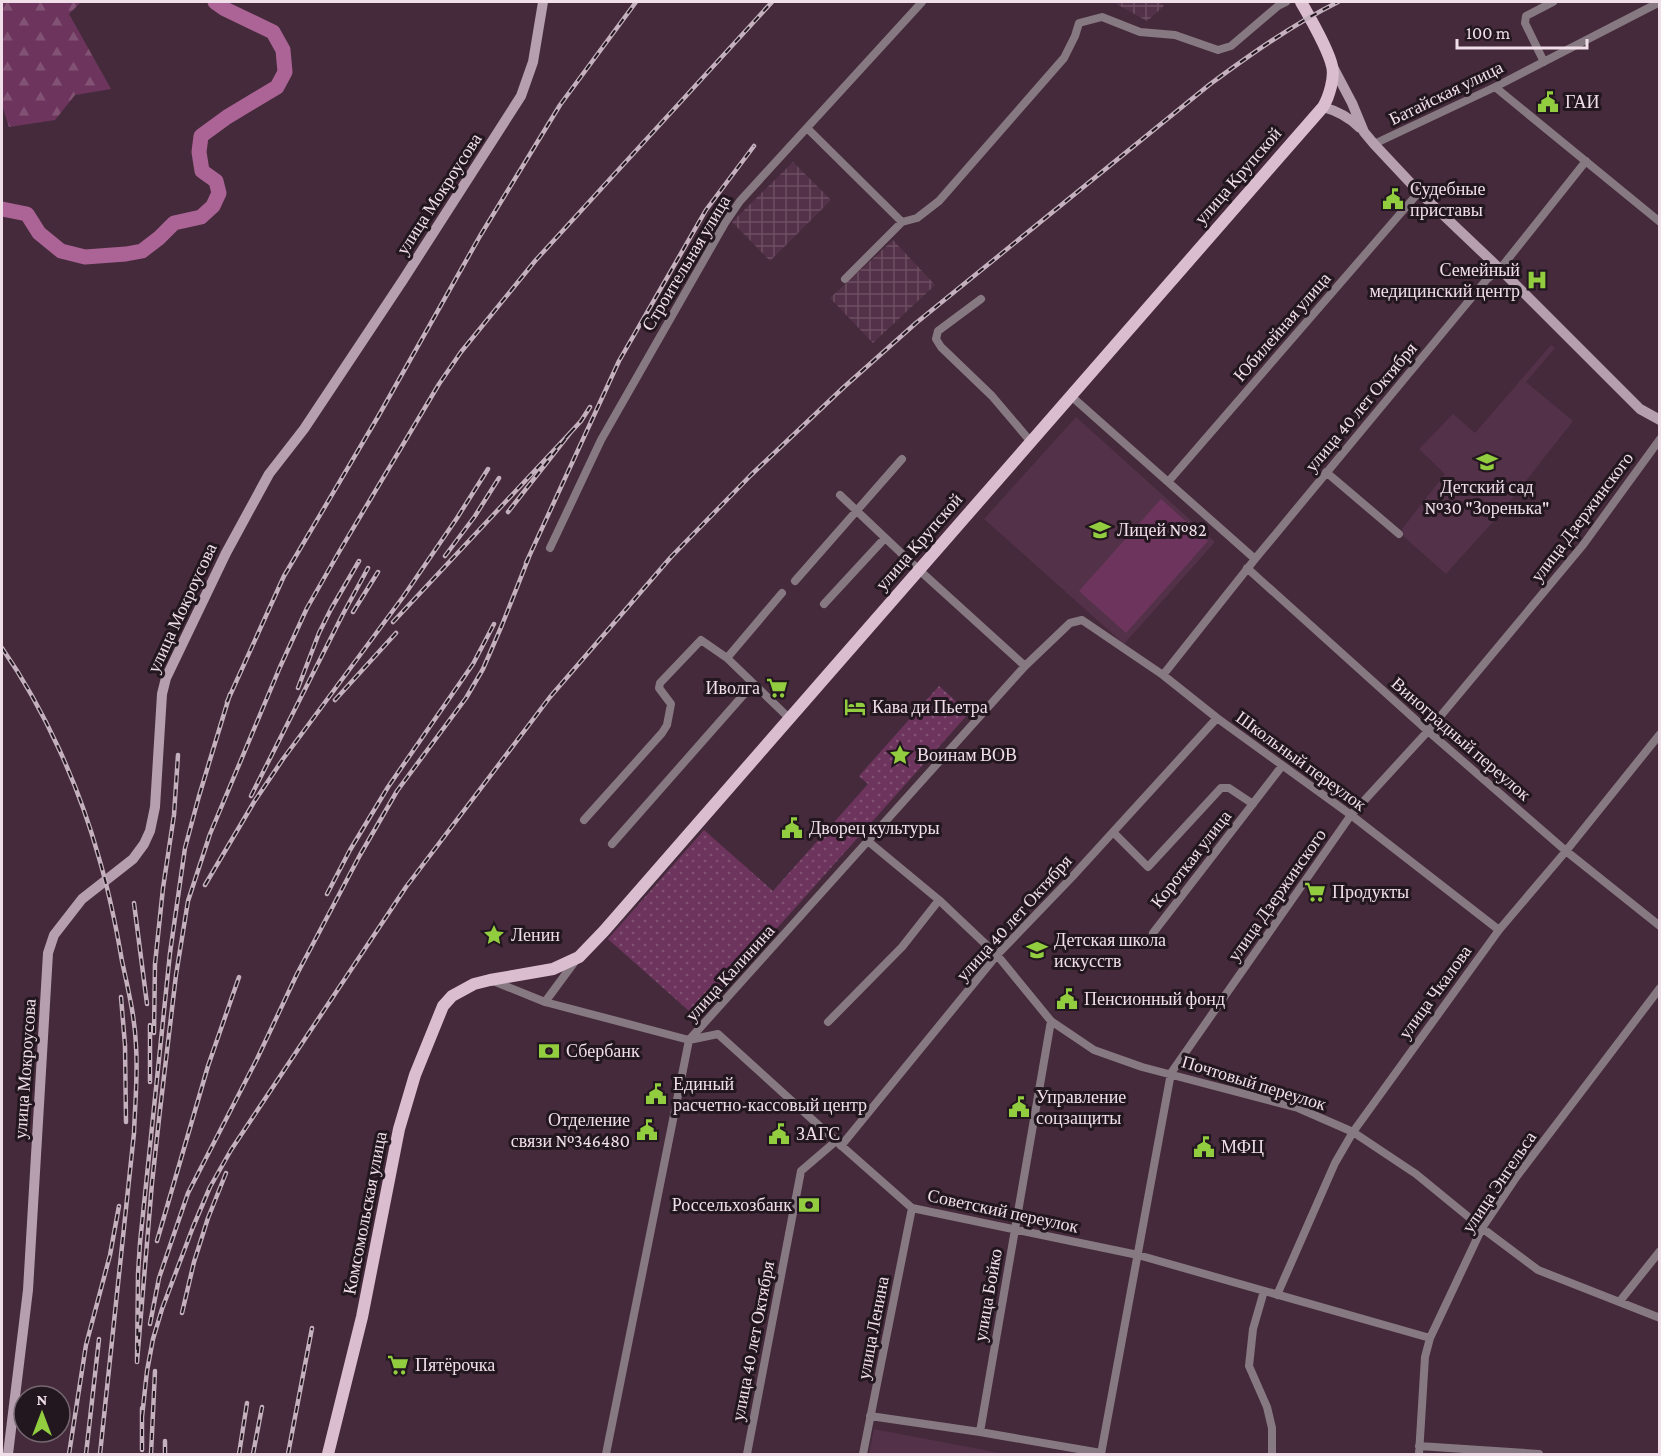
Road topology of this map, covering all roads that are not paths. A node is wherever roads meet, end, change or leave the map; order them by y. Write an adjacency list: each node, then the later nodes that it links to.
1 (543, 2): 86 (street, улица Мокроусова)
2 (922, 2): 11 (street, Строительная улица)
3 (1286, 2): 16 (street)
4 (1300, 2): 8 (main road)
5 (1553, 2): 7 (street)
6 (1659, 2): 7 (street, Батайская улица)
7 (1544, 62): 9 (street, Батайская улица)
8 (1333, 68): 10 (main road, улица Крупской); 12 (street)
9 (1495, 87): 13 (street, Батайская улица); 14 (street)
10 (1323, 107): 12 (street); 21 (main road, улица Крупской)
11 (807, 128): 16 (street); 32 (street, Строительная улица)
12 (1364, 132): 13 (street)
13 (1374, 144): 15 (street)
14 (1586, 161): 17 (street); 18 (street, улица 40 лет Октября)
15 (1419, 192): 18 (street); 27 (street, Юбилейная улица)
16 (902, 222): 19 (street)
17 (1659, 222)
18 (1500, 269): 22 (street); 26 (street, улица 40 лет Октября)
19 (845, 279)
20 (981, 300): 24 (street)
21 (1071, 396): 24 (main road, улица Крупской); 27 (street)
22 (1659, 420)
23 (1659, 439): 46 (street, улица Дзержинского)
24 (1031, 442): 35 (main road, улица Крупской)
25 (902, 459): 29 (street)
26 (1326, 472): 30 (street); 33 (street, улица 40 лет Октября)
27 (1168, 482): 33 (street)
28 (840, 495): 29 (street)
29 (857, 511): 31 (street); 36 (street)
30 (1399, 534)
31 (885, 538): 35 (street); 38 (street)
32 (550, 548)
33 (1255, 559): 34 (street, улица 40 лет Октября)
34 (1247, 568): 42 (street, улица 40 лет Октября); 46 (street, Виноградный переулок)
35 (918, 569): 41 (street); 44 (main road, улица Крупской)
36 (795, 581)
37 (782, 594): 40 (street)
38 (825, 604)
39 (1082, 620): 41 (street, улица Калинина); 42 (street, Школьный переулок)
40 (727, 658): 43 (street); 51 (street)
41 (1025, 666): 53 (street, улица Калинина)
42 (1163, 675): 45 (street, Школьный переулок)
43 (753, 684): 44 (street); 54 (street)
44 (789, 718): 61 (main road, улица Крупской)
45 (1217, 718): 48 (street, Школьный переулок); 52 (street, улица 40 лет Октября)
46 (1428, 731): 50 (street, улица Дзержинского); 55 (street, Виноградный переулок)
47 (1659, 734): 55 (street, улица Чкалова)
48 (1282, 766): 49 (street, Короткая улица); 50 (street, Школьный переулок)
49 (1253, 804): 52 (street, Короткая улица); 59 (street, Короткая улица)
50 (1351, 815): 58 (street, Школьный переулок); 69 (street, улица Дзержинского)
51 (584, 820)
52 (1113, 832): 60 (street, улица 40 лет Октября)
53 (869, 842): 56 (street, Почтовый переулок); 68 (street, улица Калинина)
54 (612, 844)
55 (1566, 851): 57 (street, Виноградный переулок); 58 (street, улица Чкалова)
56 (939, 900): 60 (street, Почтовый переулок); 67 (street)
57 (1659, 926)
58 (1499, 930): 70 (street, улица Чкалова)
59 (1153, 933)
60 (997, 955): 66 (street, Почтовый переулок); 71 (street, улица 40 лет Октября)
61 (579, 957): 62 (main road, улица Крупской); 65 (street)
62 (490, 980): 64 (main road, улица Крупской); 65 (street, Советский переулок)
63 (1659, 988): 73 (street, улица Энгельса)
64 (462, 990): 87 (main road, Комсомольская улица)
65 (545, 1002): 68 (street, Советский переулок)
66 (1051, 1021): 69 (street, Почтовый переулок); 74 (street, улица Бойко)
67 (828, 1022)
68 (689, 1041): 71 (street, Советский переулок); 88 (street, улица Калинина)
69 (1171, 1074): 70 (street, Почтовый переулок); 76 (street, улица Дзержинского)
70 (1353, 1132): 73 (street, Почтовый переулок); 78 (street, улица Чкалова)
71 (838, 1143): 72 (street, Советский переулок); 89 (street, улица 40 лет Октября)
72 (912, 1208): 74 (street, Советский переулок); 82 (street, улица Ленина)
73 (1482, 1228): 79 (street, Почтовый переулок); 81 (street, улица Энгельса)
74 (1015, 1229): 76 (street, Советский переулок); 83 (street, улица Бойко)
75 (1659, 1251): 79 (street)
76 (1138, 1255): 77 (street, Советский переулок); 85 (street, улица Дзержинского)
77 (1264, 1292): 78 (street, Советский переулок); 91 (street)
78 (1277, 1295): 81 (street, Советский переулок)
79 (1620, 1301): 80 (street, Почтовый переулок)
80 (1659, 1318)
81 (1430, 1338): 84 (street, улица Энгельса)
82 (870, 1416): 83 (street); 90 (street, улица Ленина)
83 (980, 1432): 85 (street)
84 (1419, 1450): 92 (street)
85 (1101, 1454)
86 (8, 1455)
87 (328, 1455)
88 (606, 1455)
89 (747, 1455)
90 (863, 1455)
91 (1272, 1455)
92 (1539, 1455)

